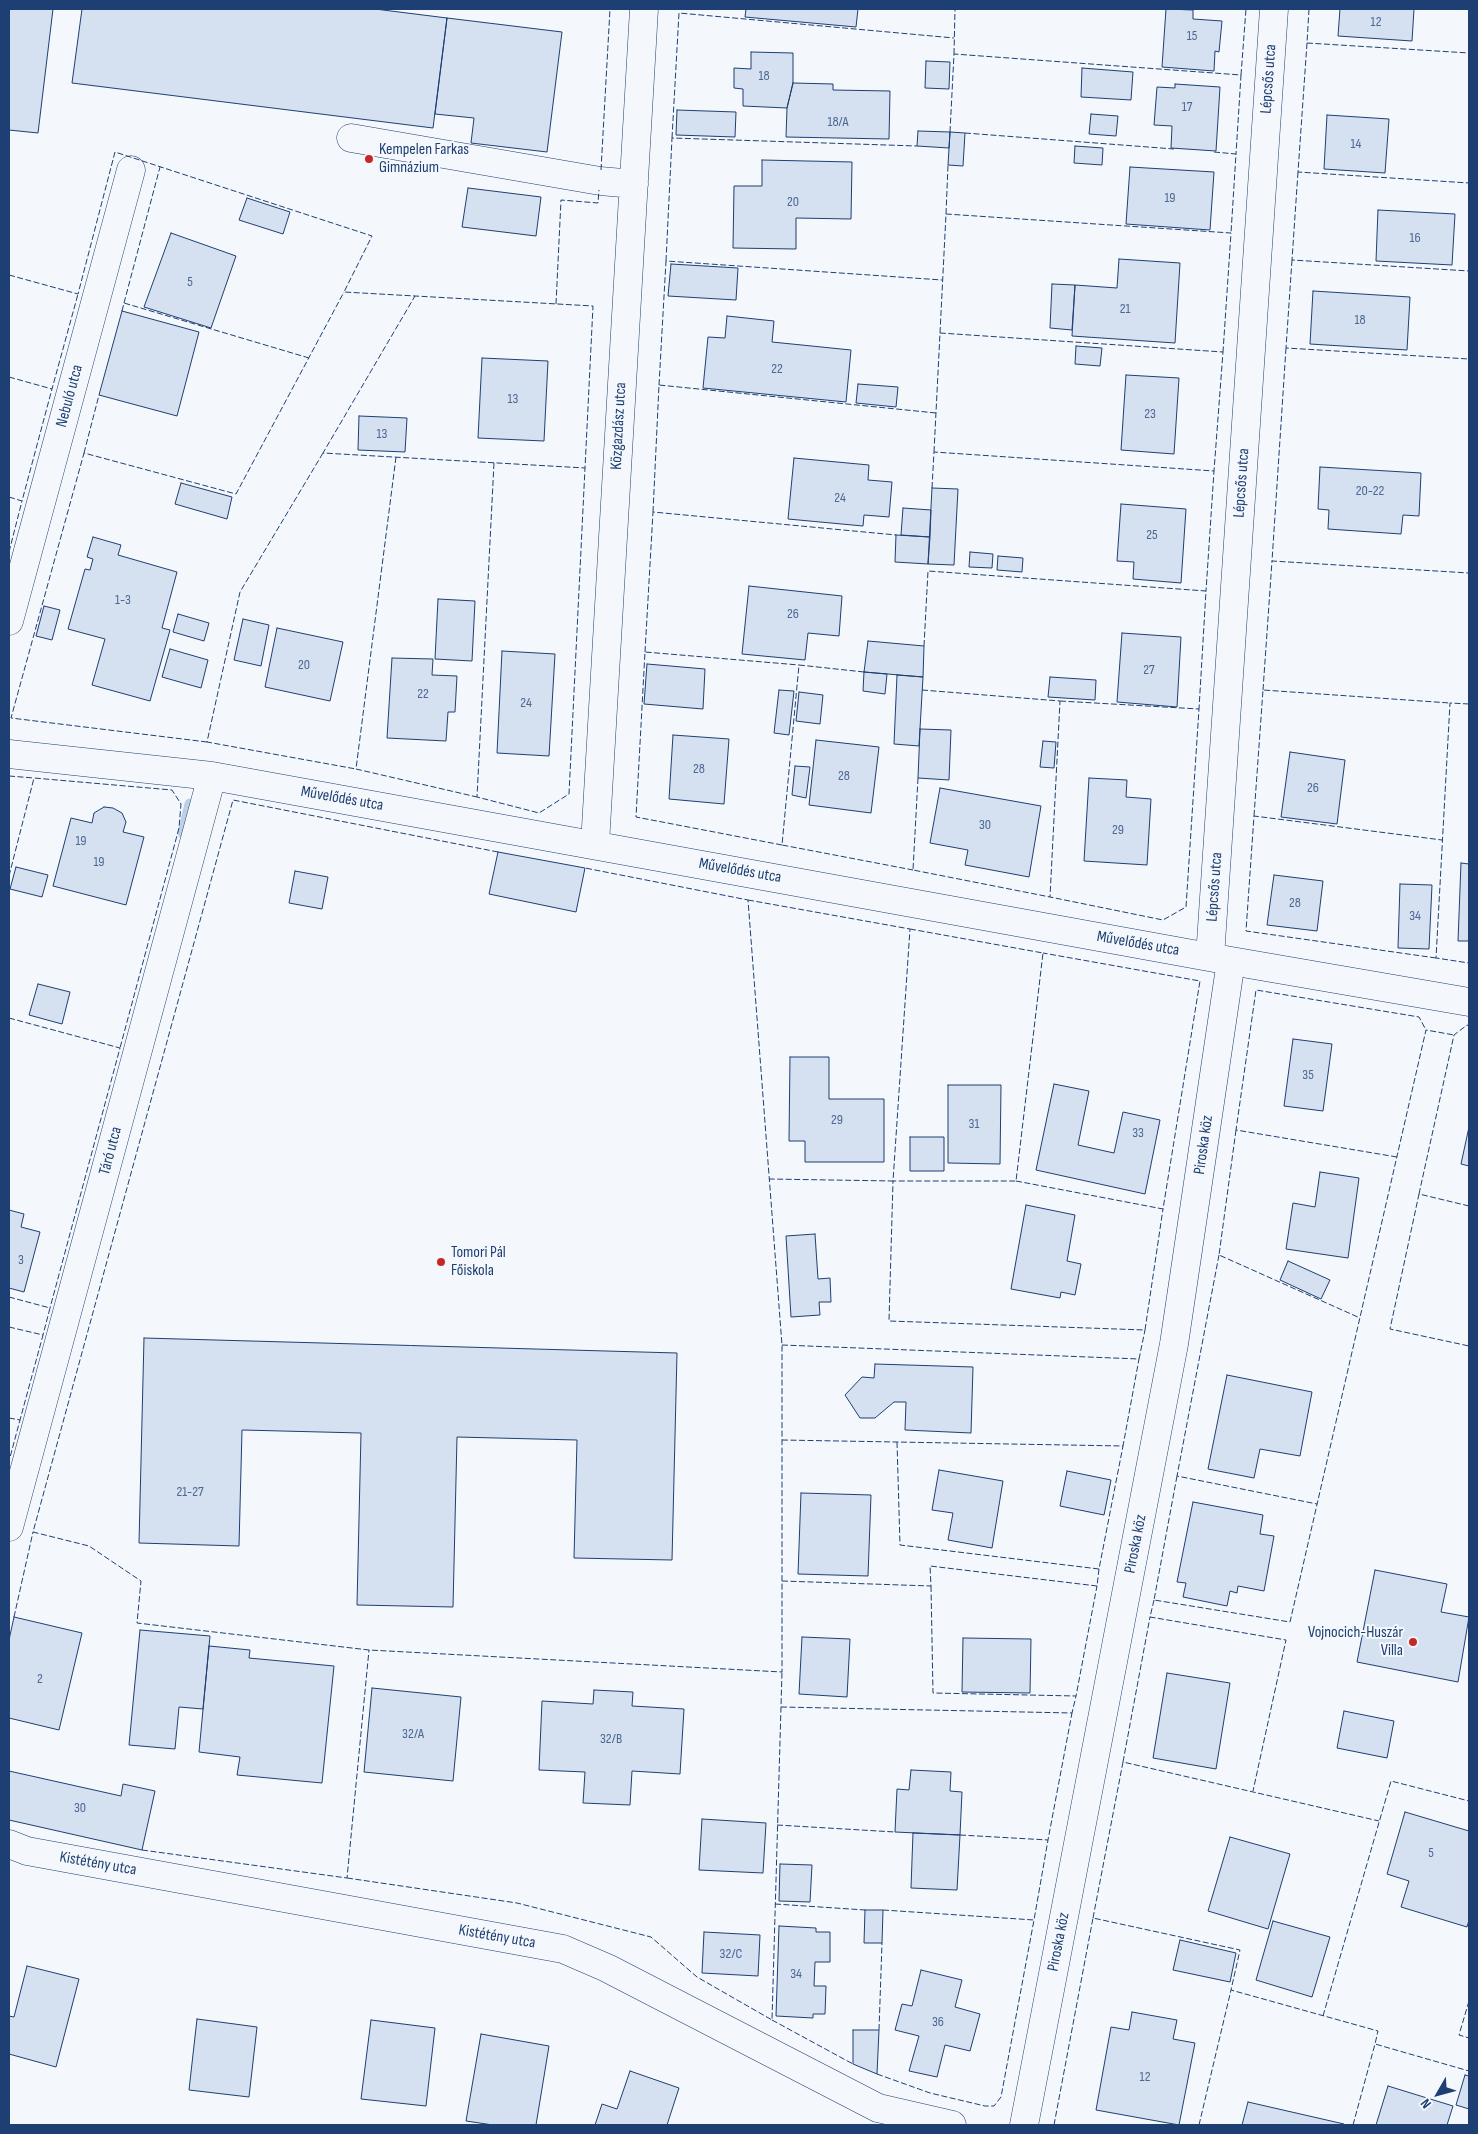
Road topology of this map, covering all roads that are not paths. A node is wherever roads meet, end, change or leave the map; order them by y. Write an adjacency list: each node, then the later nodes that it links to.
1 (644, 9): 5 (street, Közgazdász utca)
2 (1274, 9): 10 (street, Lépcsős utca)
3 (351, 138): 5 (street)
4 (131, 170): 6 (street, Nebuló utca)
5 (634, 184): 9 (street, Közgazdász utca)
6 (9, 621)
7 (9, 754): 8 (street, Művelődés utca)
8 (212, 776): 9 (street, Művelődés utca); 12 (street, Táró utca)
9 (595, 844): 10 (street, Művelődés utca)
10 (1220, 959): 11 (street, Művelődés utca); 16 (street, Piroska köz)
11 (1469, 1002)
12 (9, 1526)
13 (9, 1844): 14 (street, Kistétény utca)
14 (875, 2117): 15 (street, Kistétény utca)
15 (952, 2125)
16 (1024, 2125)

